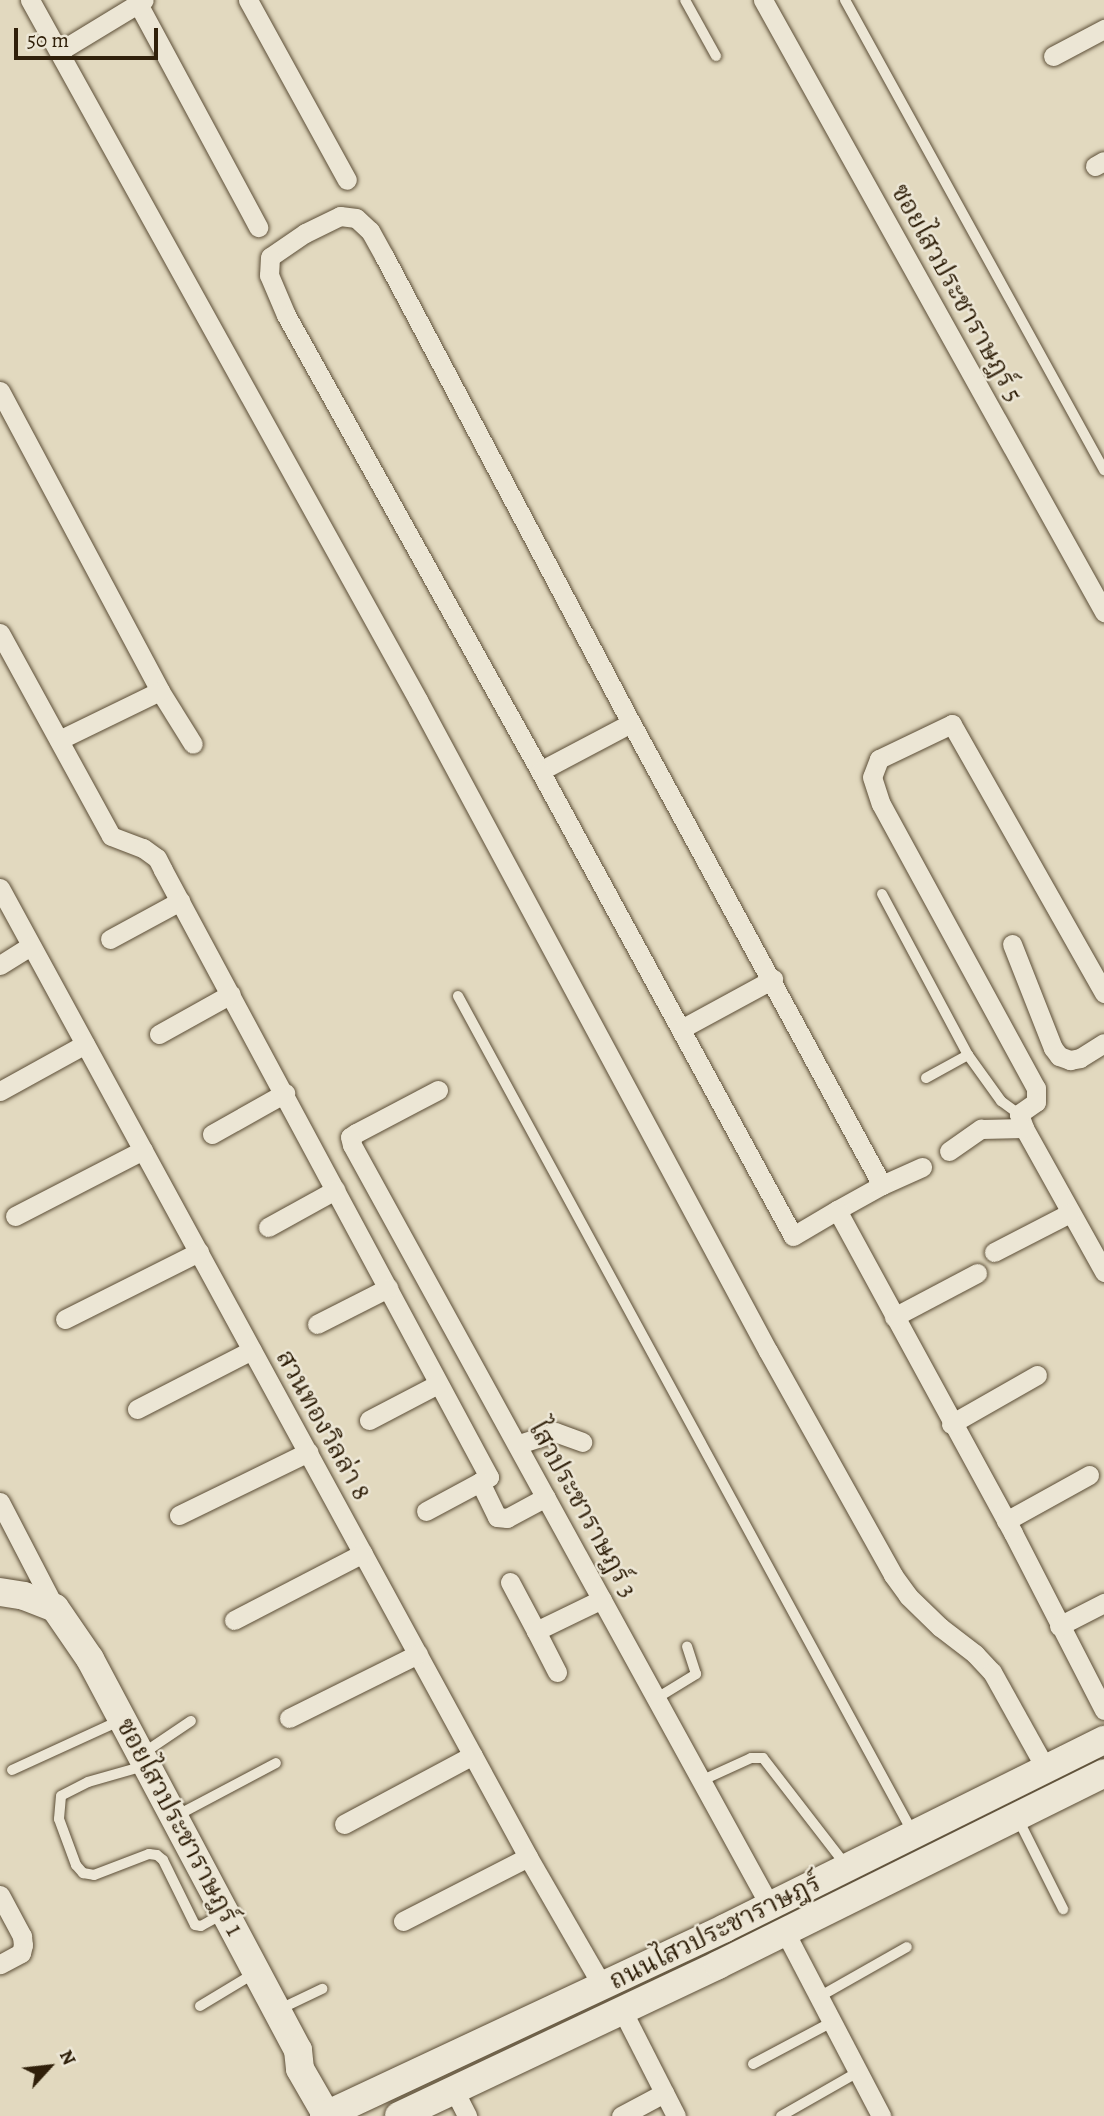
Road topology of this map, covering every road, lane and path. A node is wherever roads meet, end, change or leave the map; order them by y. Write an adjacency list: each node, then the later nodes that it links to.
1 (30, 0): 8 (street)
2 (248, 0): 11 (street)
3 (684, 0): 9 (lane)
4 (763, 0): 15 (street, ซอยไสวประชาราษฎร์ 5)
5 (845, 0): 14 (lane)
6 (139, 1): 8 (street); 12 (street)
7 (1104, 29): 10 (street)
8 (60, 51): 98 (street)
9 (716, 56)
10 (1054, 56)
11 (348, 180)
12 (258, 227)
13 (0, 393): 17 (street)
14 (1104, 470)
15 (1104, 612)
16 (0, 633): 19 (street)
17 (160, 691): 19 (street); 20 (street)
18 (632, 723): 21 (street); 21 (street); 29 (street)
19 (59, 740): 24 (street)
20 (193, 744)
21 (540, 771): 33 (street)
22 (0, 888): 27 (street, สวนทองวิลล่า 8)
23 (882, 894): 37 (lane)
24 (180, 901): 25 (street); 31 (street)
25 (110, 939)
26 (1013, 944): 35 (street)
27 (32, 946): 28 (street); 36 (street, สวนทองวิลล่า 8)
28 (0, 965)
29 (773, 979): 33 (street); 47 (street)
30 (1104, 993): 42 (street)
31 (231, 994): 34 (street); 41 (street)
32 (458, 996): 105 (lane)
33 (681, 1029): 49 (street)
34 (159, 1034)
35 (1104, 1043)
36 (85, 1044): 40 (street); 44 (street, สวนทองวิลล่า 8)
37 (968, 1055): 38 (lane); 42 (lane)
38 (926, 1078)
39 (438, 1090): 68 (street, ไสวประชาราษฎร์ 3)
40 (0, 1091)
41 (285, 1093): 43 (street); 48 (street)
42 (1021, 1121): 45 (street); 50 (street)
43 (212, 1134)
44 (143, 1150): 51 (street); 53 (street, สวนทองวิลล่า 8)
45 (949, 1151)
46 (922, 1167): 47 (street)
47 (883, 1185): 49 (street)
48 (335, 1190): 52 (street); 57 (street)
49 (837, 1210): 58 (street)
50 (1070, 1213): 54 (street); 55 (street)
51 (15, 1216)
52 (268, 1227)
53 (199, 1252): 59 (street); 61 (street, สวนทองวิลล่า 8)
54 (994, 1252)
55 (1104, 1272)
56 (977, 1273): 58 (street)
57 (388, 1288): 60 (street); 63 (street)
58 (894, 1317): 66 (street)
59 (65, 1320)
60 (317, 1324)
61 (252, 1350): 64 (street); 69 (street, สวนทองวิลล่า 8)
62 (1037, 1376): 66 (street)
63 (438, 1384): 65 (street); 71 (street)
64 (136, 1409)
65 (369, 1420)
66 (951, 1424): 76 (street)
67 (582, 1442): 68 (street)
68 (519, 1444): 72 (street, ไสวประชาราษฎร์ 3)
69 (308, 1452): 75 (street); 77 (street, สวนทองวิลล่า 8)
70 (1089, 1475): 76 (street)
71 (480, 1482): 72 (street); 74 (street)
72 (546, 1497): 80 (street, ไสวประชาราษฎร์ 3)
73 (0, 1502): 82 (street, ซอยไสวประชาราษฎร์ 1)
74 (426, 1511)
75 (178, 1515)
76 (1006, 1521): 84 (street)
77 (363, 1553): 83 (street); 87 (street, สวนทองวิลล่า 8)
78 (510, 1582): 85 (street)
79 (0, 1592): 82 (main road)
80 (602, 1599): 85 (street); 89 (street, ไสวประชาราษฎร์ 3)
81 (1104, 1603): 84 (street)
82 (55, 1608): 92 (main road, ซอยไสวประชาราษฎร์ 1)
83 (234, 1620)
84 (1059, 1626): 90 (street)
85 (536, 1631): 88 (street)
86 (687, 1646): 89 (lane)
87 (418, 1654): 91 (street); 95 (street, สวนทองวิลล่า 8)
88 (558, 1672)
89 (657, 1698): 101 (street, ไสวประชาราษฎร์ 3)
90 (1104, 1710)
91 (289, 1718)
92 (122, 1719): 96 (main road, ซอยไสวประชาราษฎร์ 1); 99 (lane)
93 (191, 1721): 96 (lane)
94 (1104, 1740): 98 (main road, ถนนไสวประชาราษฎร์)
95 (473, 1755): 104 (street); 106 (street, สวนทองวิลล่า 8)
96 (145, 1760): 103 (main road, ซอยไสวประชาราษฎร์ 1); 111 (lane)
97 (276, 1763): 103 (lane)
98 (1046, 1769): 105 (main road, ถนนไสวประชาราษฎร์)
99 (12, 1770)
100 (1104, 1773): 102 (main road, ถนนไสวประชาราษฎร์)
101 (703, 1780): 107 (lane); 109 (street, ไสวประชาราษฎร์ 3)
102 (1016, 1815): 110 (lane); 113 (main road, ถนนไสวประชาราษฎร์)
103 (176, 1816): 111 (main road, ซอยไสวประชาราษฎร์ 1)
104 (344, 1824)
105 (914, 1835): 107 (main road, ถนนไสวประชาราษฎร์)
106 (528, 1857): 112 (street); 117 (street, สวนทองวิลล่า 8)
107 (848, 1867): 109 (main road, ถนนไสวประชาราษฎร์)
108 (2, 1898): 115 (street)
109 (770, 1906): 117 (main road, ถนนไสวประชาราษฎร์)
110 (1063, 1909)
111 (226, 1913): 116 (main road, ซอยไสวประชาราษฎร์ 1)
112 (403, 1921)
113 (785, 1932): 119 (street); 121 (main road, ถนนไสวประชาราษฎร์)
114 (906, 1947): 119 (lane)
115 (0, 1964)
116 (257, 1972): 120 (lane); 122 (main road, ซอยไสวประชาราษฎร์ 1)
117 (603, 1987): 126 (main road, ถนนไสวประชาราษฎร์)
118 (323, 1989): 122 (lane)
119 (819, 1997): 123 (street)
120 (200, 2006)
121 (622, 2010): 127 (street); 128 (main road, ถนนไสวประชาราษฎร์)
122 (277, 2011): 130 (main road, ซอยไสวประชาราษฎร์ 1)
123 (832, 2022): 124 (lane); 125 (street)
124 (752, 2064)
125 (858, 2071): 133 (lane); 134 (street)
126 (408, 2076): 129 (main road); 130 (main road, ถนนไสวประชาราษฎร์)
127 (664, 2093): 131 (street); 132 (street)
128 (461, 2104): 129 (main road, ถนนไสวประชาราษฎร์)
129 (411, 2111)
130 (332, 2114)
131 (621, 2116)
132 (676, 2116)
133 (781, 2116)
134 (881, 2116)

